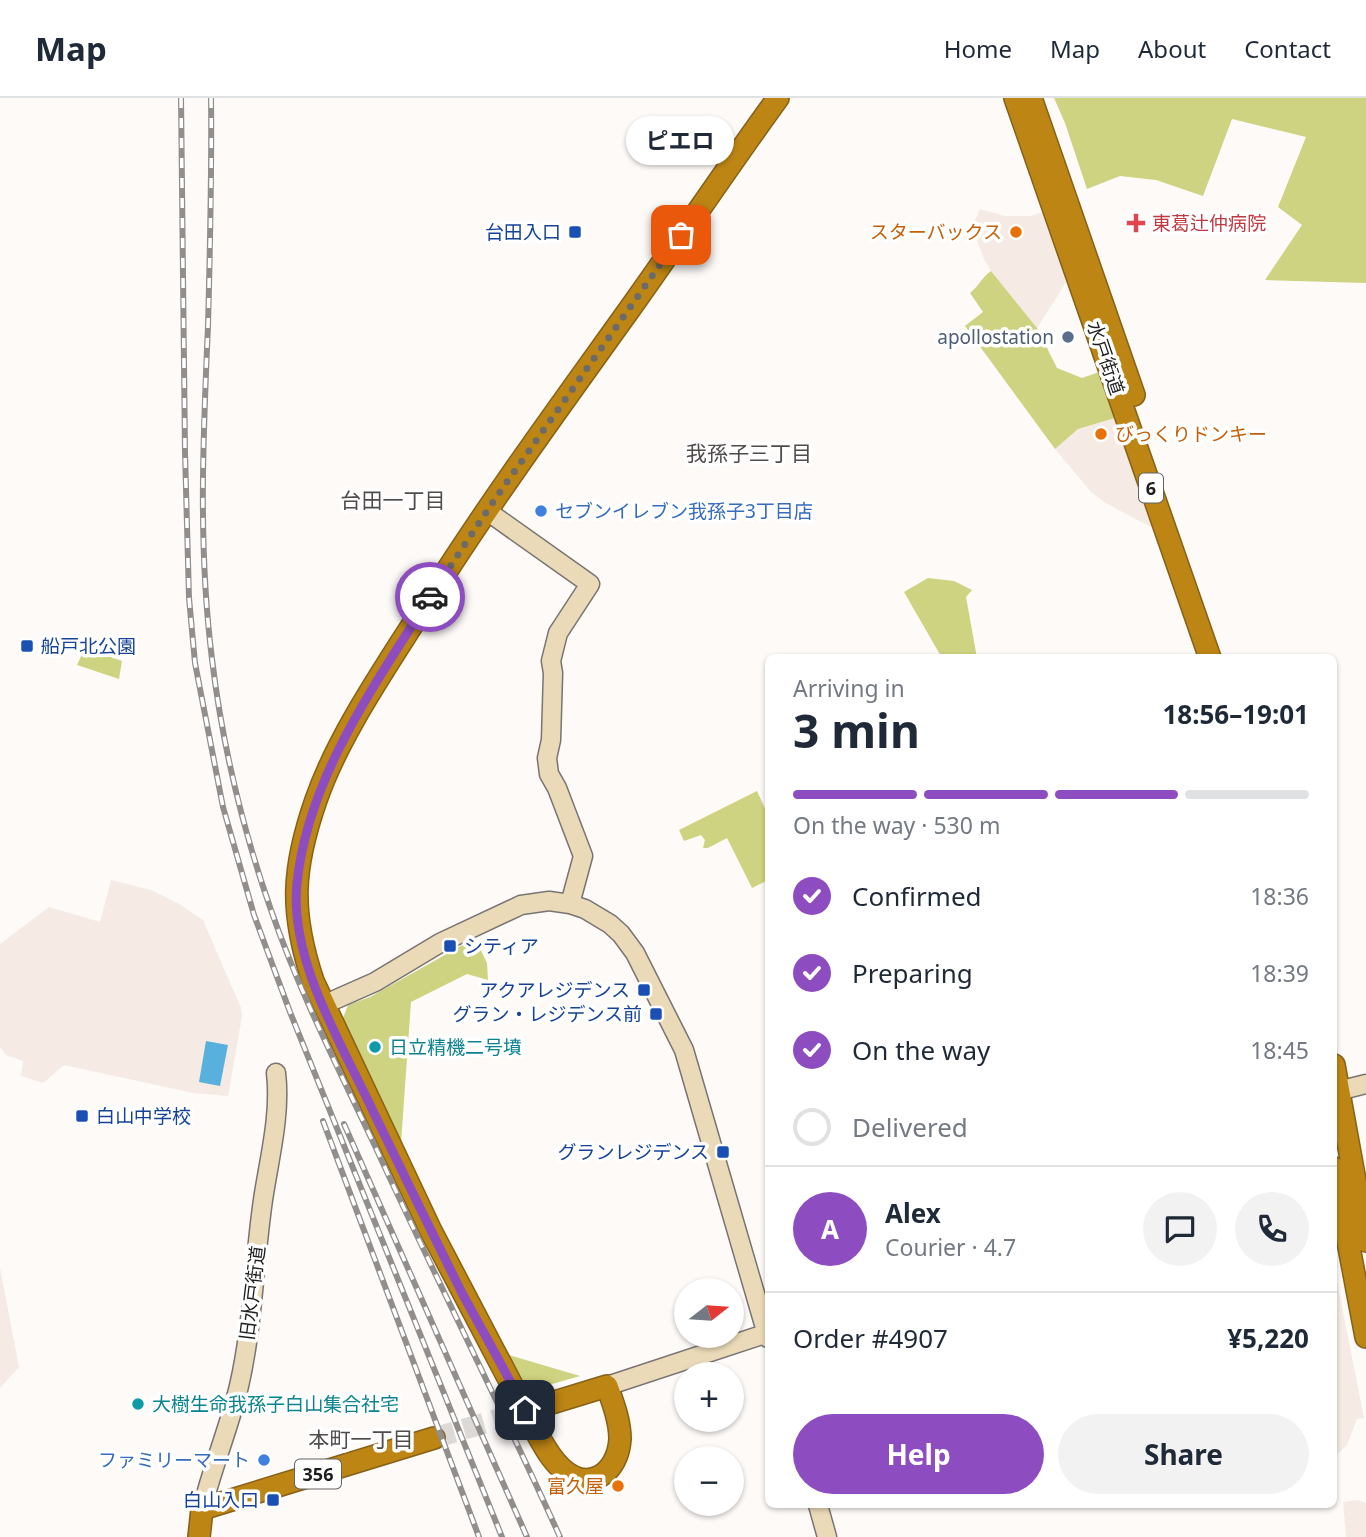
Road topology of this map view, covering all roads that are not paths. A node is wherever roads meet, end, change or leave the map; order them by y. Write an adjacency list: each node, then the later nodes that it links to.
1 (778, 98): 4 (highway)
2 (1015, 98): 5 (highway, 水戸街道 / 6)
3 (1031, 98): 6 (highway, 水戸街道 / 6)
4 (487, 511): 7 (street); 8 (highway)
5 (1209, 654)
6 (1224, 654)
7 (570, 904): 8 (street); 15 (street)
8 (323, 1005): 18 (highway, bridge)
9 (276, 1073): 22 (street, 旧水戸街道)
10 (1366, 1084): 12 (street)
11 (1366, 1096): 12 (street)
12 (1337, 1097): 14 (highway)
13 (1337, 1184): 17 (highway)
14 (1366, 1241)
15 (765, 1325)
16 (765, 1336): 18 (street)
17 (1366, 1337)
18 (607, 1386): 19 (highway)
19 (509, 1416)
20 (434, 1438): 22 (highway, 356)
21 (819, 1508): 24 (street)
22 (202, 1509): 23 (highway)
23 (199, 1537)
24 (827, 1537)

